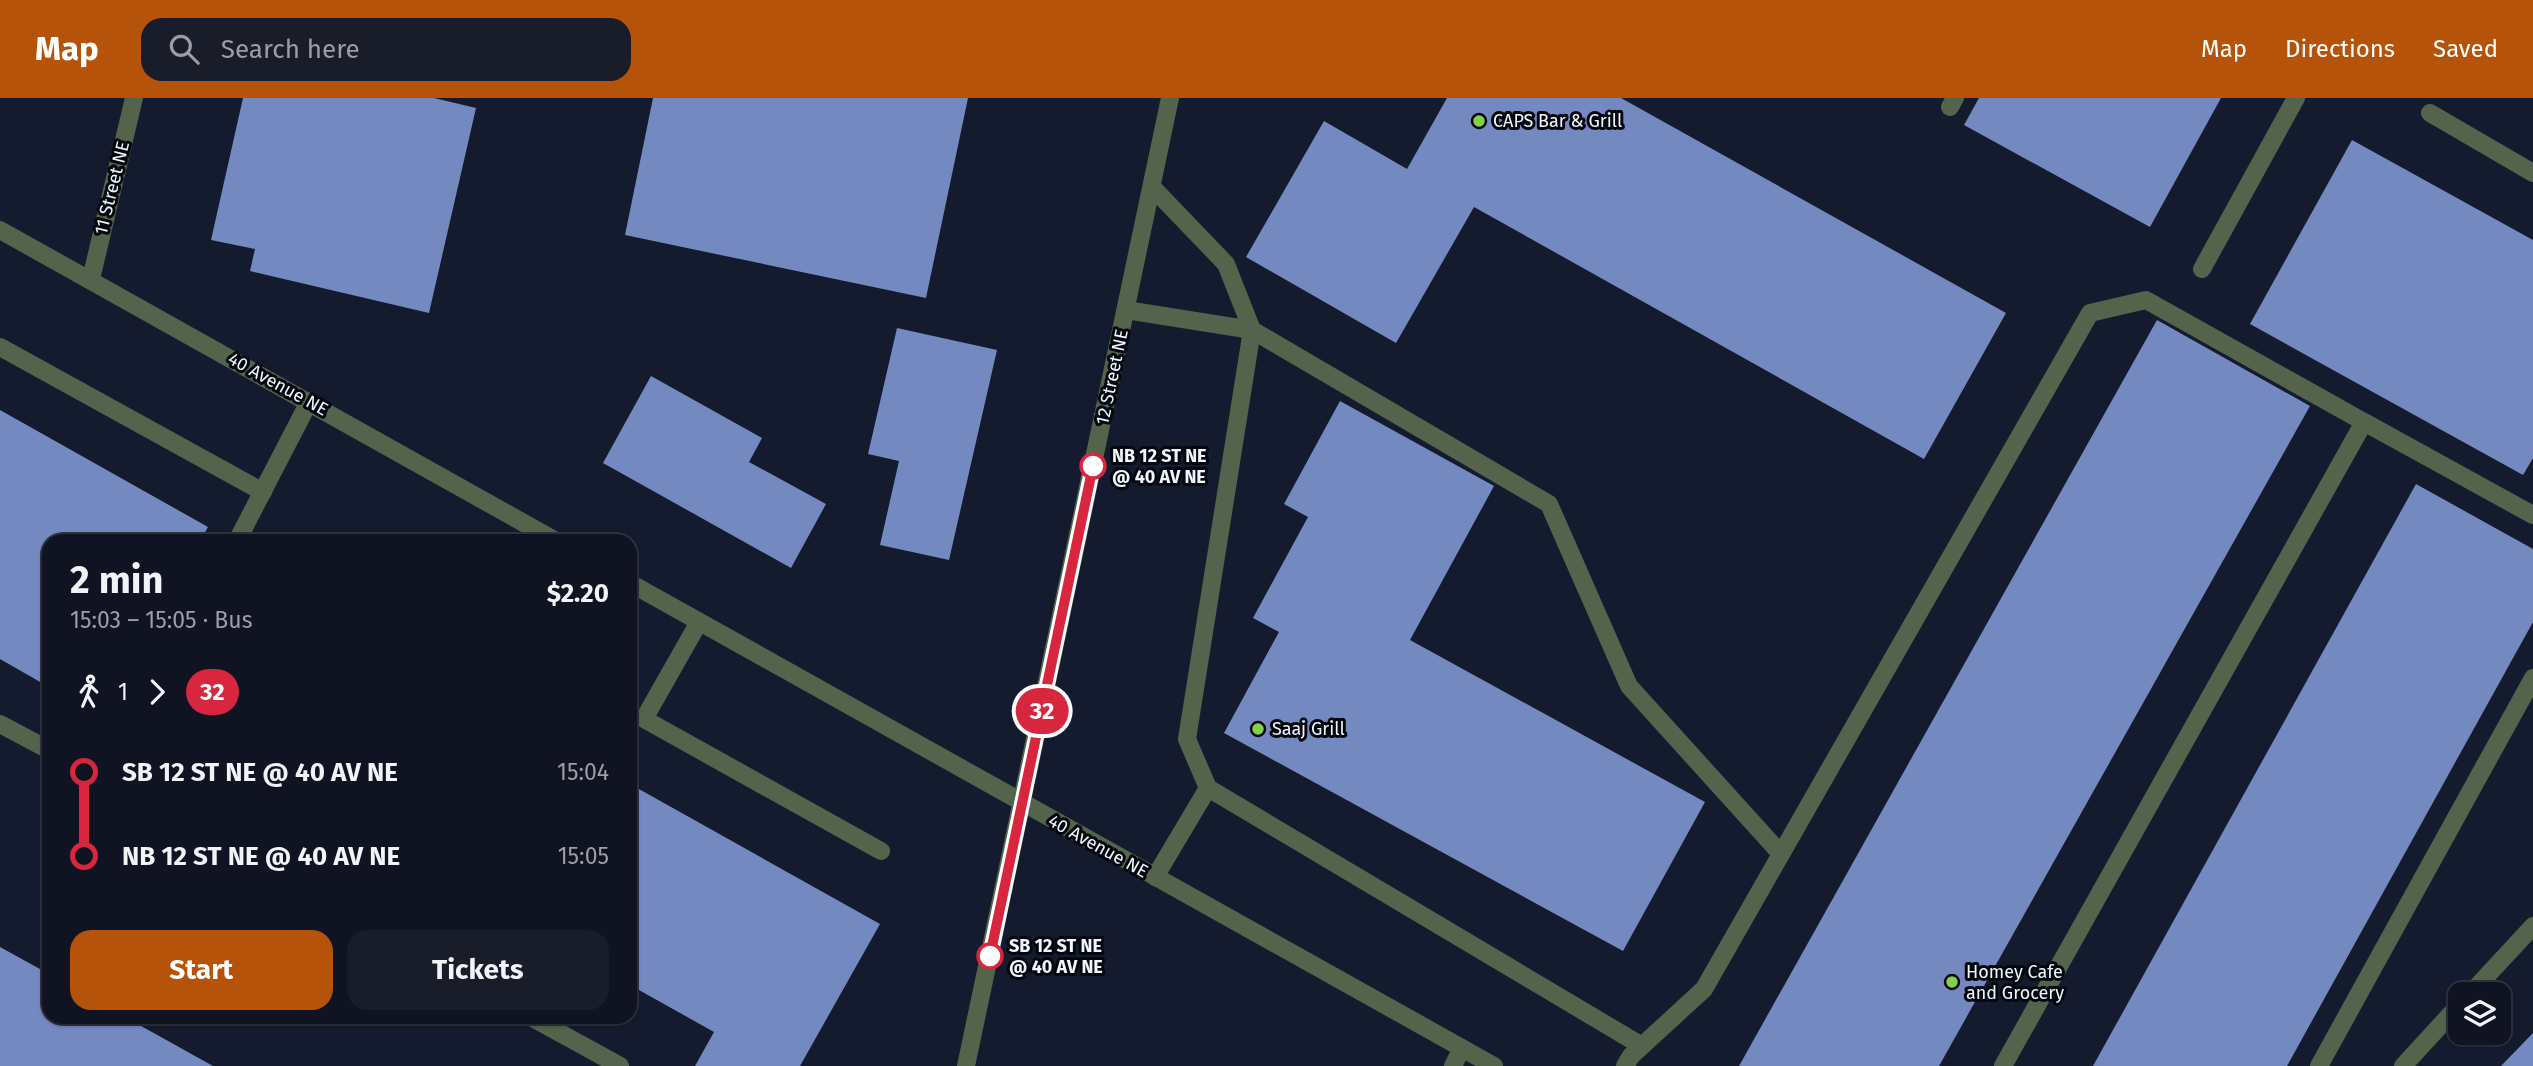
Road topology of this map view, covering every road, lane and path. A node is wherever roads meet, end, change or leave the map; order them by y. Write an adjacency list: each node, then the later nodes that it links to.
1 (134, 98): 9 (street, 11 Street NE)
2 (1170, 98): 6 (street, 12 Street NE)
3 (2296, 98): 8 (street)
4 (2430, 113): 5 (street)
5 (2533, 173)
6 (1152, 187): 10 (street, 12 Street NE); 11 (street)
7 (0, 230): 9 (street, 40 Avenue NE)
8 (2202, 269)
9 (90, 279): 13 (street, 40 Avenue NE)
10 (1126, 310): 11 (street); 25 (street, 12 Street NE)
11 (1252, 330): 24 (street); 27 (street)
12 (0, 346): 15 (street)
13 (309, 401): 15 (street); 18 (street, 40 Avenue NE)
14 (2364, 422): 16 (street); 27 (street); 40 (street)
15 (263, 492): 17 (street)
16 (2533, 515)
17 (241, 534)
18 (544, 534)
19 (637, 587): 20 (street, 40 Avenue NE)
20 (699, 622): 25 (street, 40 Avenue NE); 26 (street)
21 (2533, 678): 41 (street)
22 (0, 724): 23 (street)
23 (42, 746)
24 (1208, 788): 28 (street); 33 (street)
25 (1022, 804): 28 (street, 40 Avenue NE); 36 (street, 12 Street NE)
26 (881, 851)
27 (1781, 854): 33 (street)
28 (1155, 877): 34 (street, 40 Avenue NE)
29 (2533, 926): 30 (street)
30 (2481, 982)
31 (2448, 1017): 42 (street)
32 (544, 1024): 35 (street)
33 (1642, 1046): 39 (street)
34 (1462, 1048): 37 (street); 38 (street, 40 Avenue NE)
35 (620, 1066)
36 (966, 1066)
37 (1453, 1066)
38 (1494, 1066)
39 (1625, 1066)
40 (2003, 1066)
41 (2319, 1066)
42 (2403, 1066)

